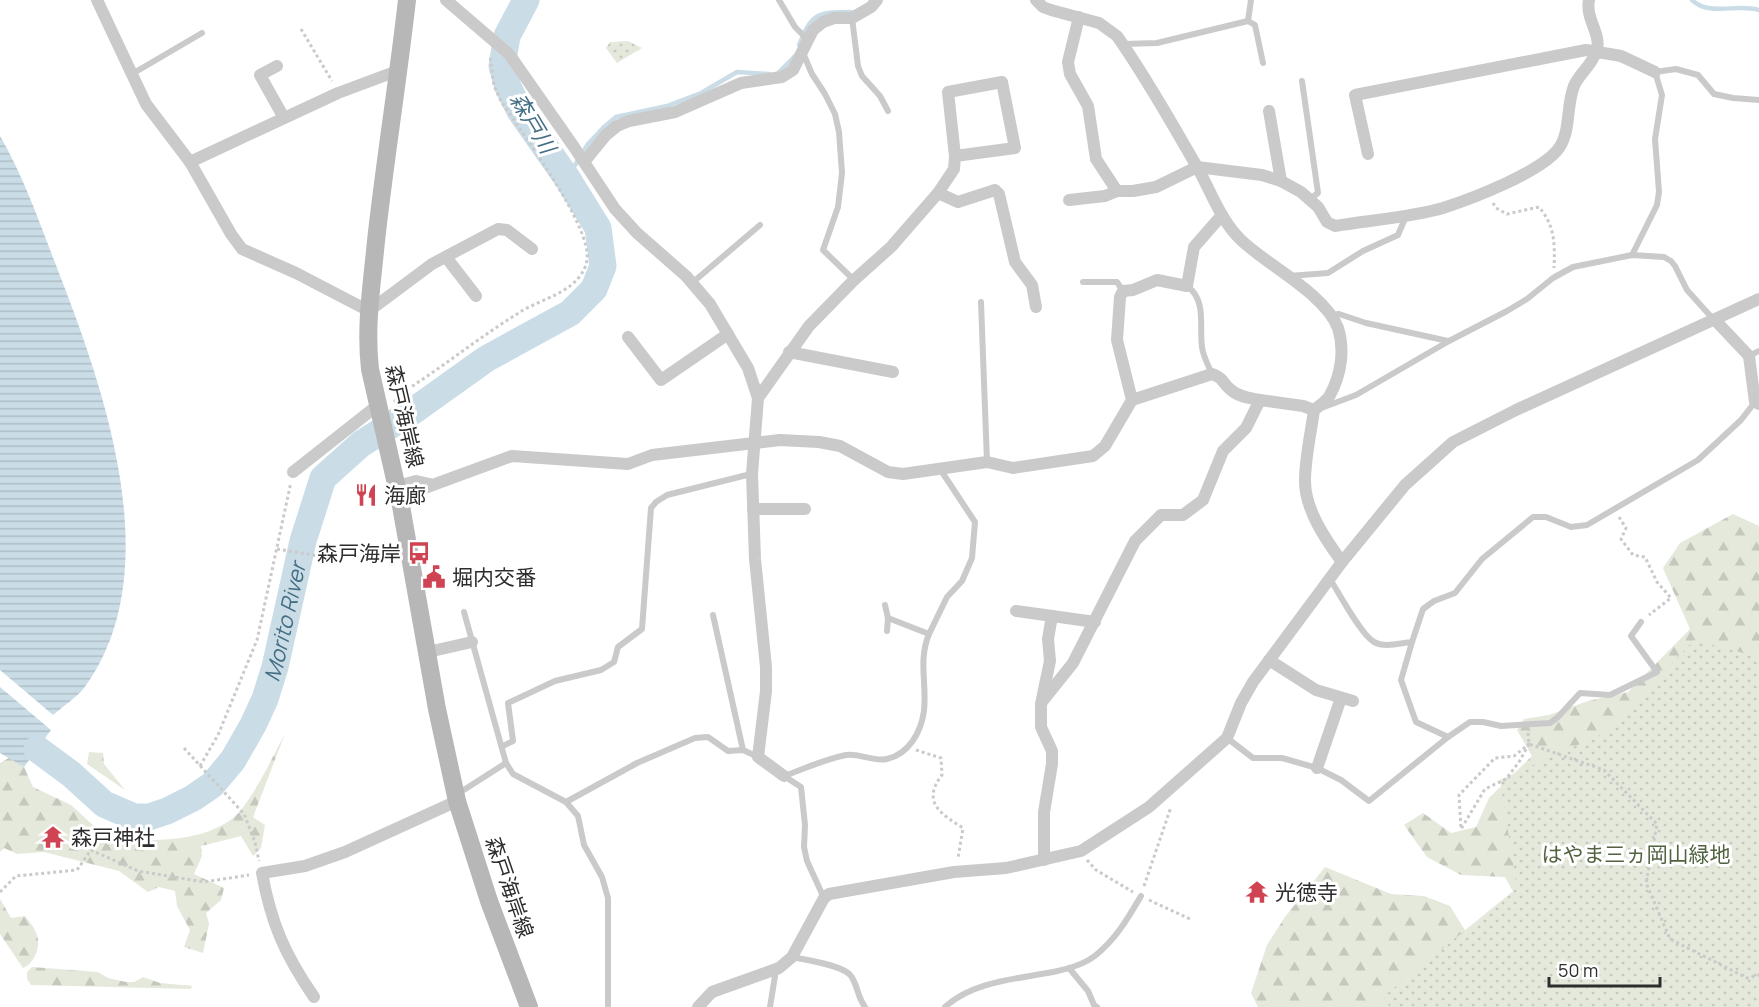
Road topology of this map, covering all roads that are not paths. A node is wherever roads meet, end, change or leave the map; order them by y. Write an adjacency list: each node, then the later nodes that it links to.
1 (97, 0): 21 (street)
2 (407, 0): 19 (main road, 森戸海岸線)
3 (446, 0): 29 (street)
4 (779, 0): 13 (lane)
5 (877, 0): 10 (street)
6 (1036, 0): 9 (street)
7 (1251, 0): 11 (lane)
8 (1589, 0): 16 (street)
9 (1079, 17): 14 (street); 33 (street)
10 (852, 18): 13 (street); 24 (lane)
11 (1248, 21): 14 (lane); 17 (lane)
12 (202, 33): 21 (lane)
13 (808, 40): 15 (street)
14 (1123, 44): 31 (street)
15 (802, 52): 29 (street); 44 (lane)
16 (1597, 52): 20 (street); 27 (street); 38 (street)
17 (1263, 63)
18 (277, 66): 26 (street)
19 (397, 70): 26 (street); 53 (main road, 森戸海岸線)
20 (1655, 72): 23 (lane); 41 (lane)
21 (132, 74): 30 (street)
22 (1302, 81): 35 (lane)
23 (1759, 100)
24 (888, 111)
25 (1269, 111): 32 (street)
26 (284, 117): 30 (street)
27 (1368, 154)
28 (955, 156): 28 (street); 34 (street)
29 (584, 161): 46 (street)
30 (190, 162): 53 (street)
31 (1197, 167): 32 (street); 33 (street); 37 (street)
32 (1281, 181): 35 (street)
33 (1117, 191): 36 (street)
34 (938, 193): 44 (street); 52 (street)
35 (1311, 199): 38 (street)
36 (1069, 200)
37 (1222, 214): 43 (street); 47 (street)
38 (1407, 214): 43 (lane)
39 (760, 225): 46 (lane)
40 (532, 249): 42 (street)
41 (1632, 255): 55 (lane); 58 (lane)
42 (446, 256): 49 (street); 53 (street)
43 (1289, 276): 54 (street)
44 (854, 280): 59 (street)
45 (1083, 282): 48 (lane)
46 (693, 284): 56 (street)
47 (1187, 286): 48 (street); 62 (lane)
48 (1123, 291): 65 (street)
49 (476, 296)
50 (1759, 299): 55 (street)
51 (981, 302): 70 (lane)
52 (1036, 307)
53 (369, 311): 63 (main road, 森戸海岸線)
54 (1332, 315): 58 (lane); 68 (street)
55 (1715, 320): 60 (street); 77 (street)
56 (728, 334): 57 (street); 64 (street)
57 (628, 337)
58 (1449, 341): 68 (lane)
59 (789, 352): 61 (street); 64 (street)
60 (1754, 354): 67 (street)
61 (893, 372)
62 (1212, 374): 65 (street); 66 (street)
63 (376, 398): 72 (street); 74 (main road, 森戸海岸線)
64 (758, 398): 69 (street)
65 (1132, 400): 70 (street)
66 (1260, 400): 68 (street); 85 (street)
67 (1757, 403): 90 (lane)
68 (1314, 410): 77 (street)
69 (754, 442): 71 (street); 73 (street); 74 (street)
70 (987, 462): 71 (street)
71 (940, 469): 88 (lane)
72 (293, 472)
73 (752, 474): 75 (street); 96 (lane)
74 (397, 485): 91 (main road, 森戸海岸線)
75 (753, 509): 76 (street); 98 (street)
76 (805, 509)
77 (1342, 562): 78 (street)
78 (1330, 579): 90 (lane); 92 (street)
79 (885, 605): 84 (lane)
80 (1016, 611): 83 (street)
81 (464, 612): 89 (lane)
82 (713, 615): 97 (lane)
83 (1052, 616): 85 (street); 93 (street)
84 (888, 618): 87 (lane); 88 (lane)
85 (1095, 622): 93 (street)
86 (1641, 622): 94 (lane)
87 (887, 631)
88 (929, 634): 101 (lane)
89 (472, 642): 91 (street); 96 (lane)
90 (1412, 642): 94 (lane)
91 (428, 652): 102 (main road, 森戸海岸線)
92 (1269, 660): 95 (street); 100 (street)
93 (1041, 703): 104 (street)
94 (1448, 737): 100 (lane)
95 (1227, 738): 100 (lane); 104 (street)
96 (502, 746): 99 (lane)
97 (742, 750): 98 (lane); 103 (lane)
98 (758, 757): 101 (street)
99 (507, 763): 102 (lane); 103 (lane)
100 (1317, 768)
101 (784, 776): 106 (lane)
102 (456, 798): 110 (street); 111 (main road, 森戸海岸線)
103 (566, 802): 112 (lane)
104 (1044, 860): 106 (street)
105 (1141, 896): 108 (lane)
106 (824, 898): 107 (street)
107 (792, 957): 109 (street); 115 (lane)
108 (1069, 969): 116 (lane); 117 (lane)
109 (776, 970): 113 (street); 114 (lane)
110 (314, 996)
111 (529, 1007)
112 (608, 1007)
113 (698, 1007)
114 (770, 1007)
115 (865, 1007)
116 (945, 1007)
117 (1097, 1007)

